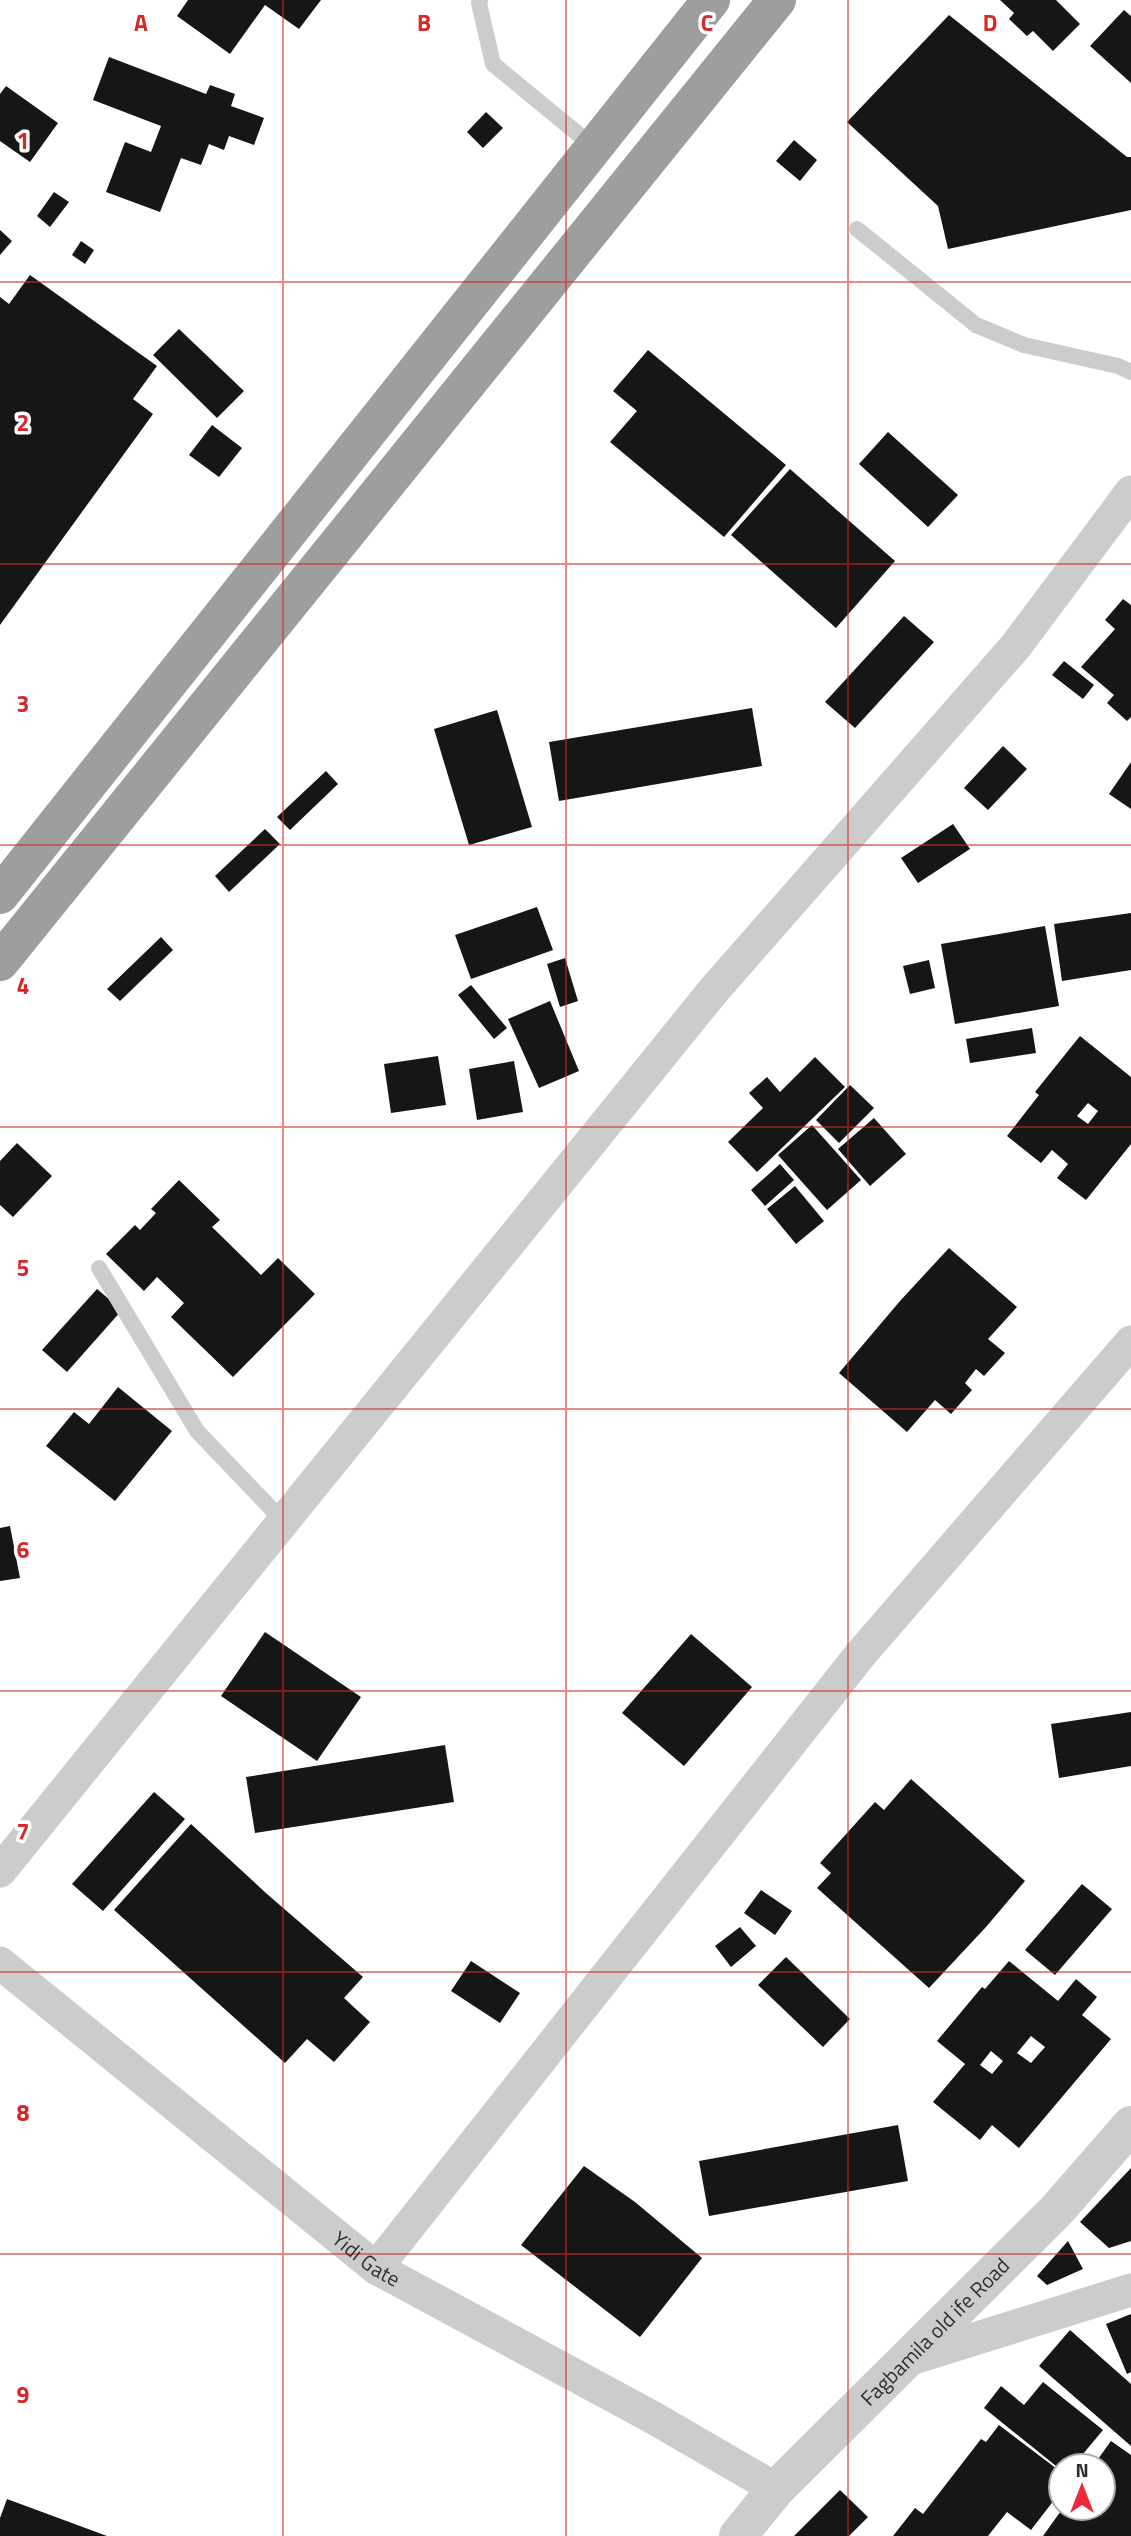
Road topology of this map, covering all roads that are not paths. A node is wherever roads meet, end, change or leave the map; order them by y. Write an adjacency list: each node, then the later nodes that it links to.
1 (480, 0): 4 (lane)
2 (711, 0): 4 (highway)
3 (777, 0): 9 (highway)
4 (594, 147): 8 (highway)
5 (857, 229): 6 (lane)
6 (1131, 372)
7 (1131, 492): 12 (street)
8 (0, 895)
9 (0, 962)
10 (99, 1268): 12 (lane)
11 (1131, 1342): 16 (street)
12 (283, 1521): 13 (street)
13 (0, 1871)
14 (0, 1963): 16 (street, Yidi Gate)
15 (1131, 2125): 18 (street, Fagbamila old ife Road)
16 (376, 2268): 19 (street, Yidi Gate)
17 (1131, 2290): 18 (street)
18 (904, 2361): 19 (street, Fagbamila old ife Road)
19 (776, 2488): 20 (street, Fagbamila old ife Road)
20 (738, 2536)

